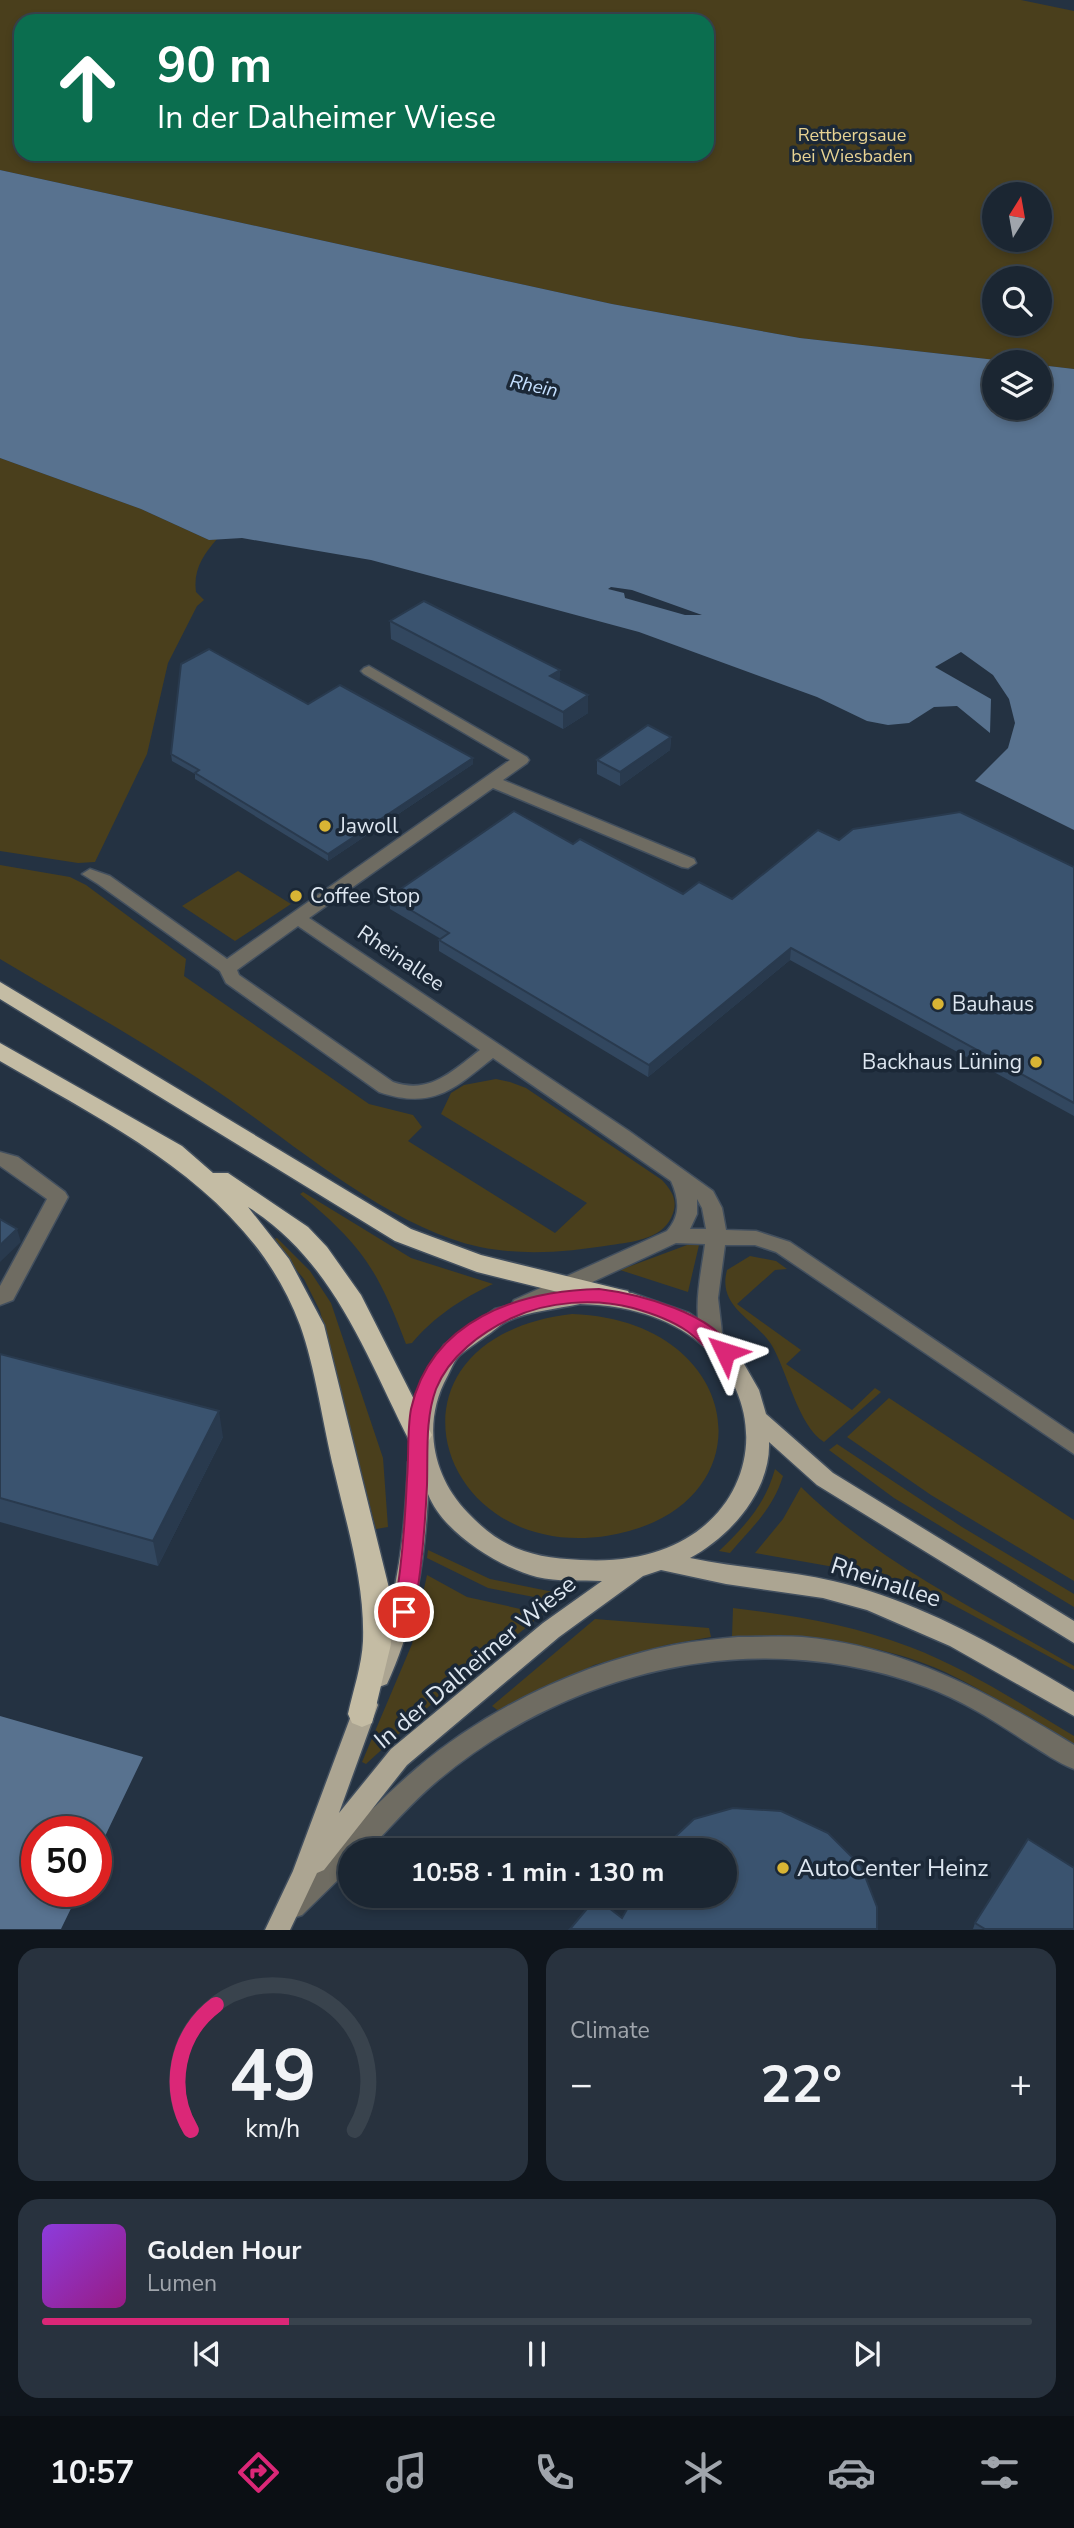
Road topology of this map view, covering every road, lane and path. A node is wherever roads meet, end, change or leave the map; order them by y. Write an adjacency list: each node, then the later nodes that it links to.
1 (369, 671): 2 (street)
2 (493, 782): 3 (street); 5 (street)
3 (688, 863)
4 (90, 874): 6 (street)
5 (297, 918): 6 (street); 8 (street, Rheinallee)
6 (227, 968): 8 (street)
7 (3, 994): 15 (highway)
8 (493, 1049): 12 (street, Rheinallee)
9 (0, 1052): 10 (highway)
10 (163, 1146): 21 (highway); 26 (highway)
11 (0, 1160): 16 (street)
12 (678, 1175): 13 (street); 14 (street, Rheinallee)
13 (674, 1236): 14 (street); 15 (street)
14 (716, 1236): 19 (street, Rheinallee); 22 (street)
15 (564, 1286): 17 (highway); 18 (street)
16 (0, 1297)
17 (619, 1298): 18 (main road, In der Dalheimer Wiese); 19 (main road, In der Dalheimer Wiese)
18 (521, 1306): 21 (main road, In der Dalheimer Wiese)
19 (713, 1341): 20 (main road, In der Dalheimer Wiese)
20 (759, 1420): 23 (main road); 24 (main road, Rheinallee)
21 (419, 1442): 23 (main road); 26 (main road, In der Dalheimer Wiese)
22 (1074, 1445)
23 (651, 1564): 25 (main road, Rheinallee); 30 (main road, In der Dalheimer Wiese)
24 (1074, 1633)
25 (1074, 1705)
26 (362, 1714): 30 (main road, In der Dalheimer Wiese)
27 (1074, 1758): 28 (street)
28 (363, 1838)
29 (338, 1863): 31 (street)
30 (304, 1875): 31 (main road, In der Dalheimer Wiese)
31 (281, 1921)

